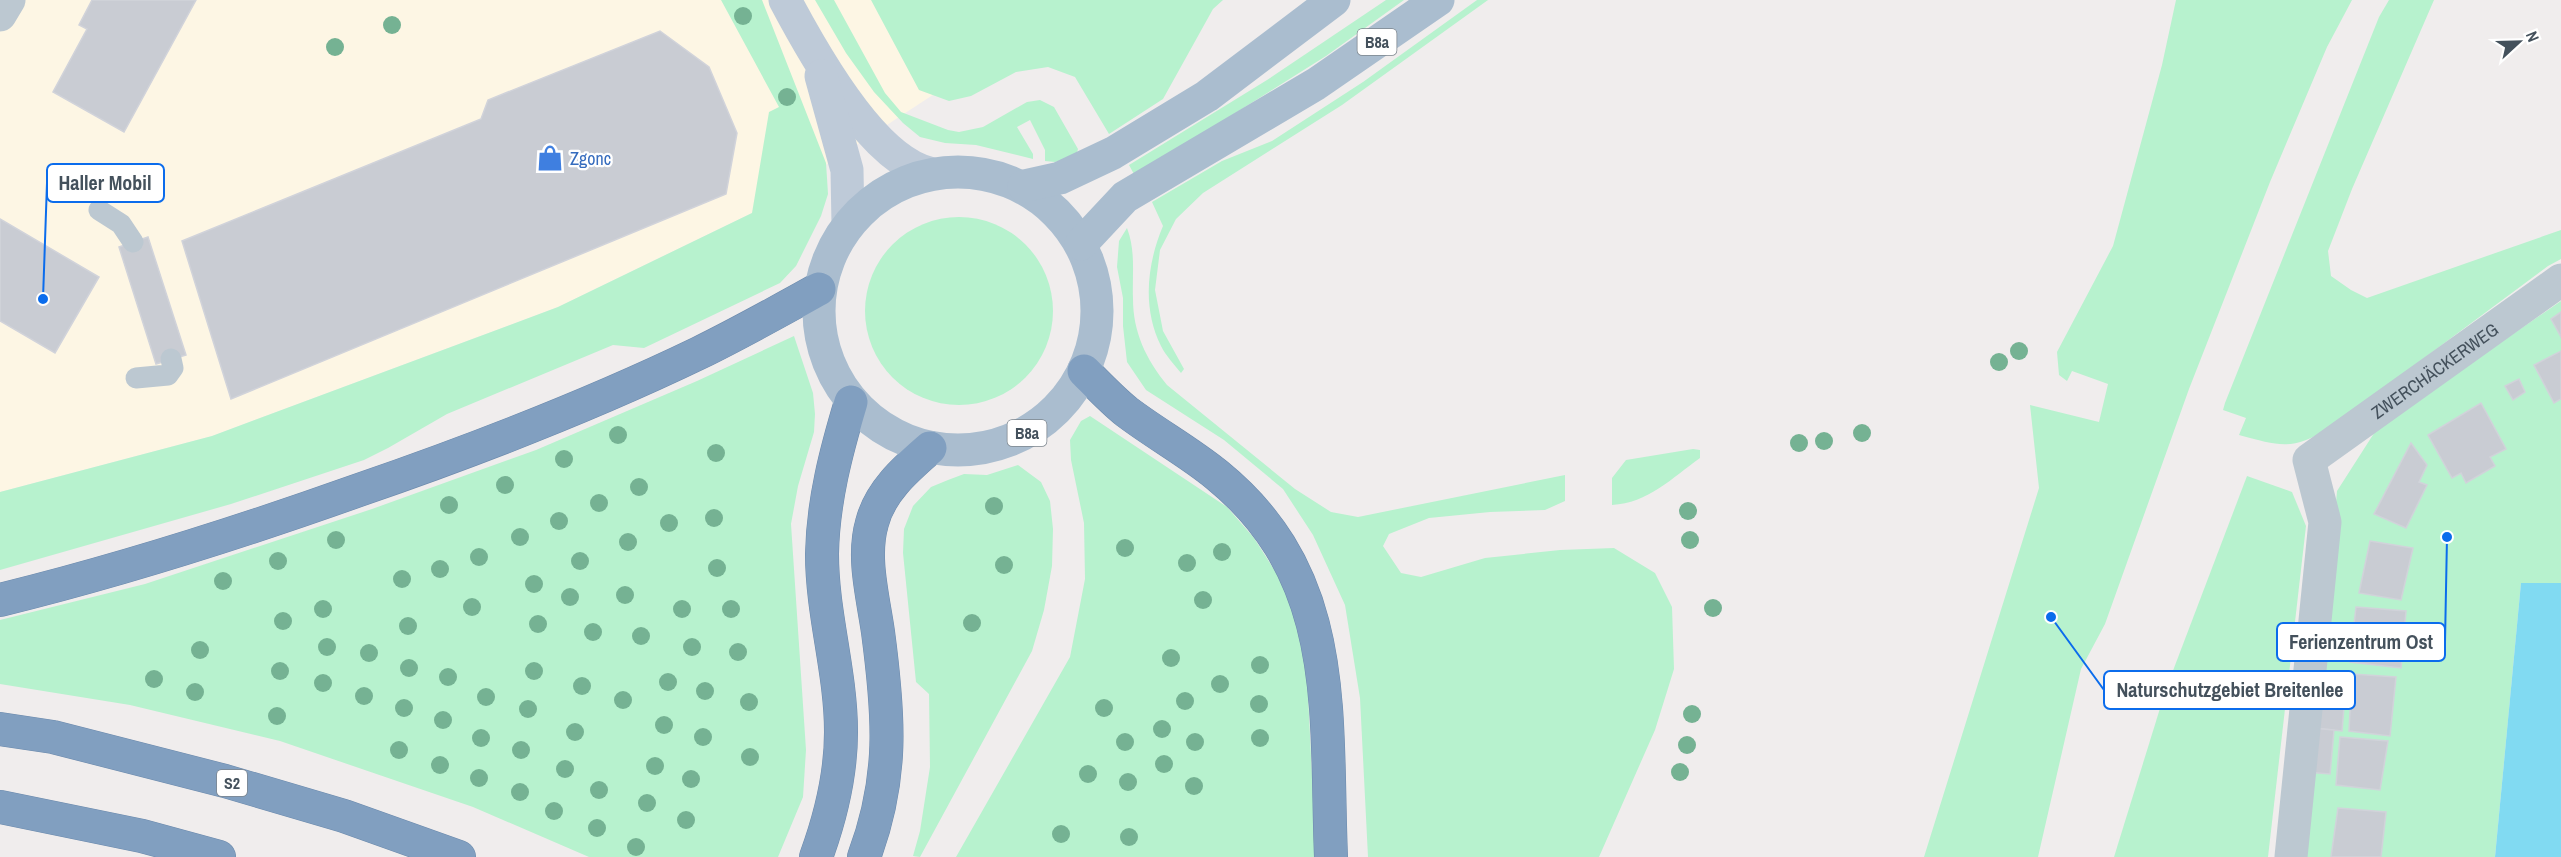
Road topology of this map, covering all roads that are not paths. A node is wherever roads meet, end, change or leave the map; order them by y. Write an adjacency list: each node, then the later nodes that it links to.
1 (9, 0): 5 (street)
2 (785, 0): 6 (street)
3 (1334, 0): 8 (main road, B8a)
4 (1438, 0): 12 (main road, B8a)
5 (0, 15)
6 (814, 54): 7 (street); 10 (street)
7 (929, 173): 8 (main road, B8a); 10 (main road, B8a)
8 (1024, 186): 12 (main road, B8a)
9 (99, 210): 11 (lane)
10 (848, 225): 14 (main road, B8a)
11 (133, 242)
12 (1081, 244): 16 (main road, B8a)
13 (2561, 280): 28 (street, ZWERCHÄCKERWEG)
14 (819, 289): 18 (main road, B8a); 20 (highway)
15 (171, 359): 17 (lane)
16 (1084, 371): 19 (main road, B8a); 27 (highway)
17 (136, 378)
18 (851, 402): 19 (main road, B8a); 25 (highway)
19 (930, 448): 26 (highway)
20 (0, 600)
21 (0, 729): 24 (highway, S2)
22 (0, 807): 23 (highway)
23 (219, 857)
24 (459, 857)
25 (816, 857)
26 (864, 857)
27 (1332, 857)
28 (2291, 857)

